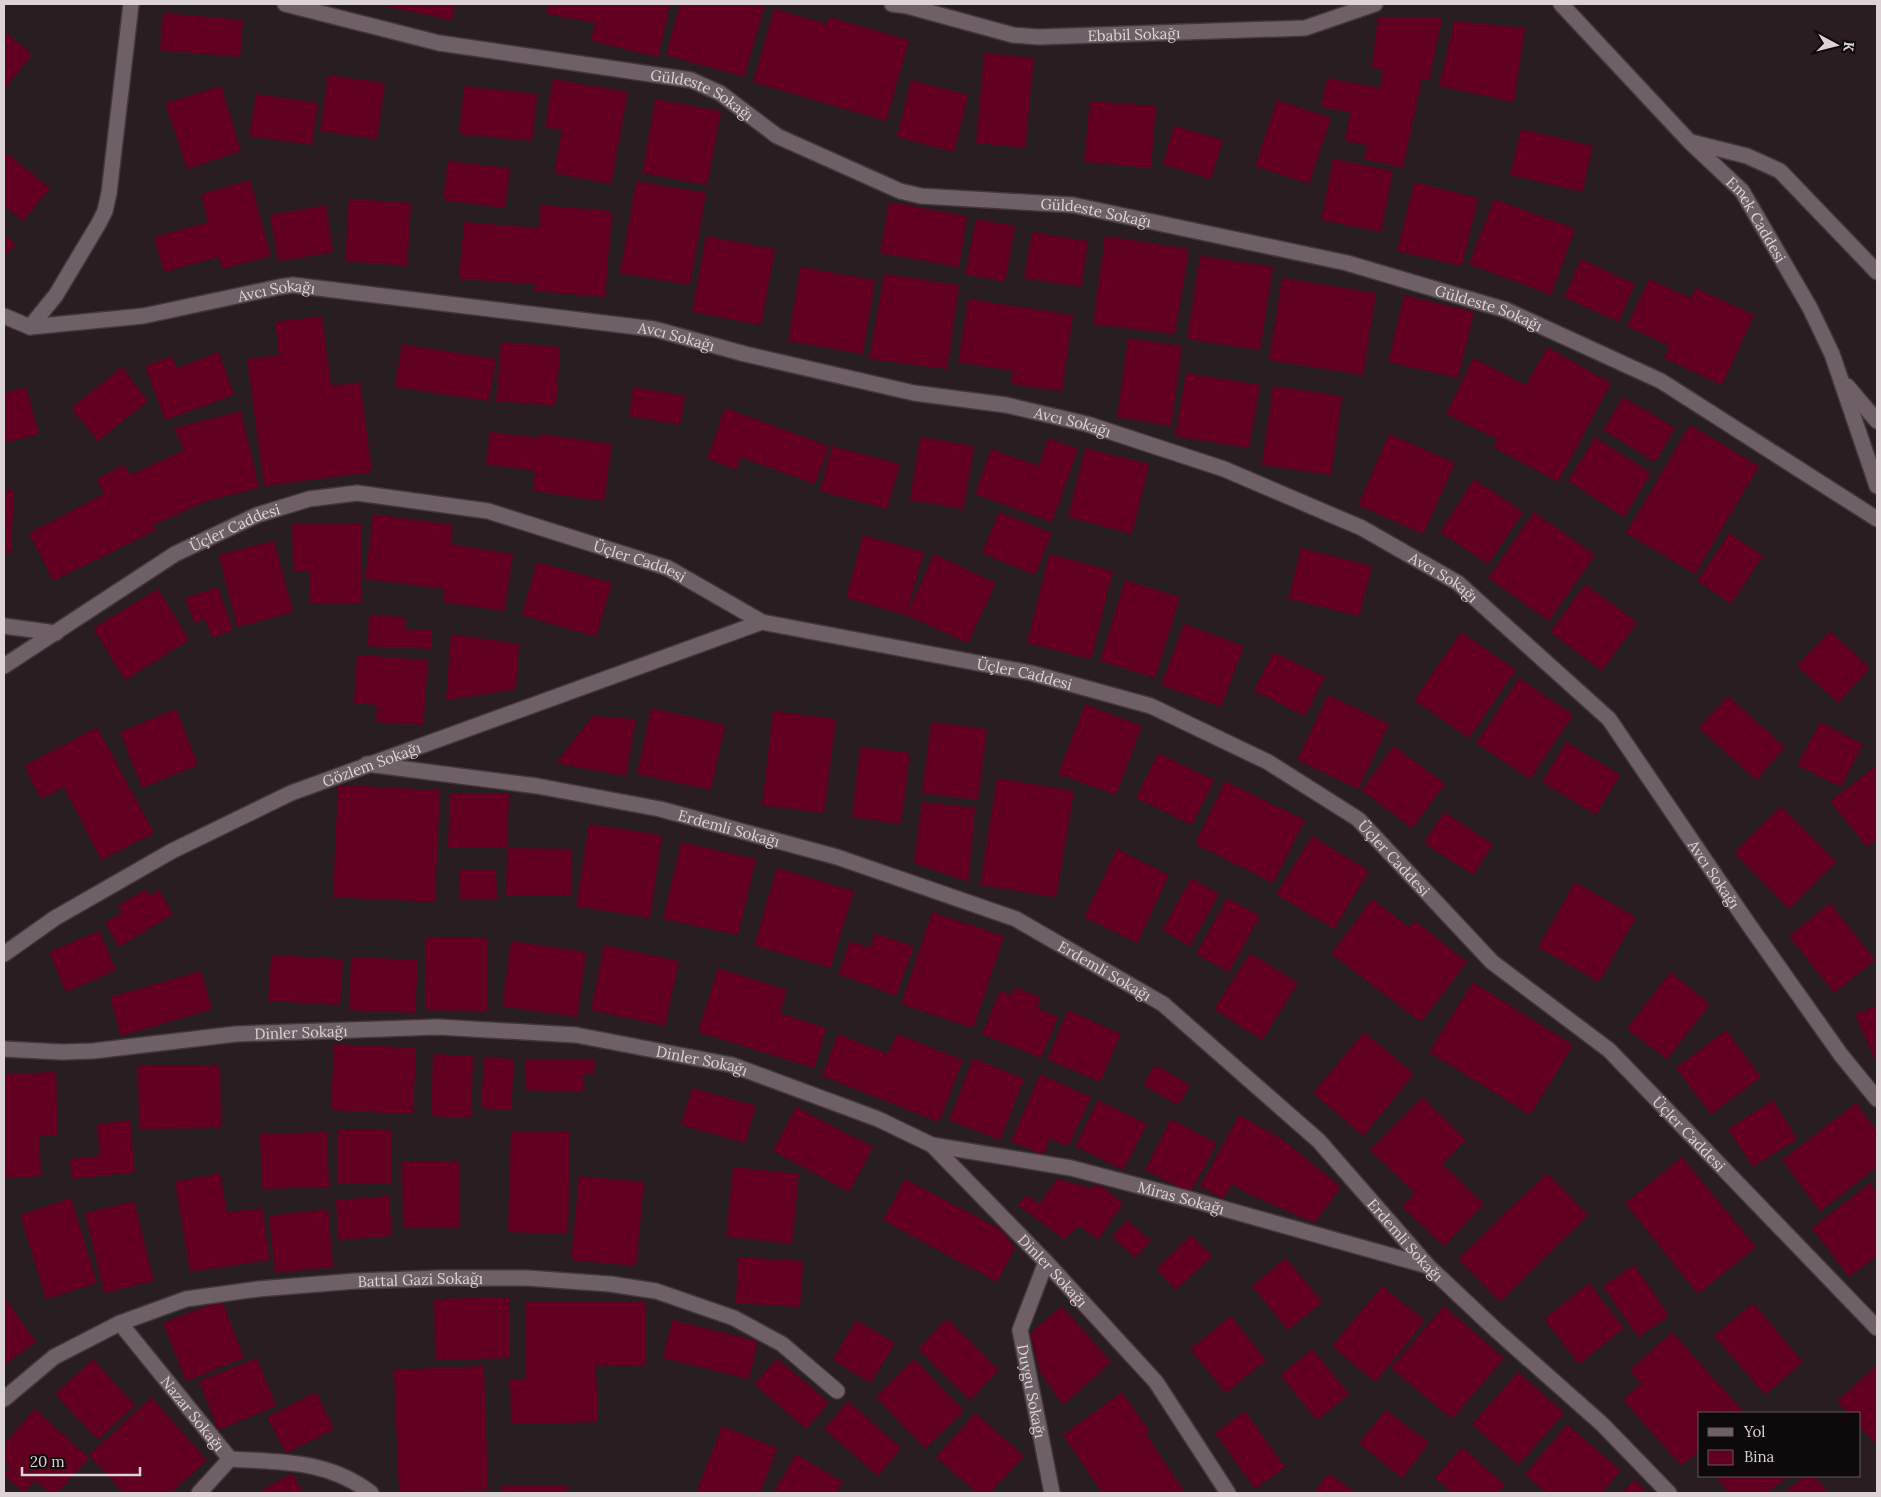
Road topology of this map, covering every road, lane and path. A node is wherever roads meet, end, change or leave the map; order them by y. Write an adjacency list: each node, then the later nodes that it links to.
1 (131, 4): 9 (street)
2 (285, 4): 13 (street, Güldeste Sokağı)
3 (892, 4): 4 (street, Ebabil Sokağı)
4 (1375, 4)
5 (1562, 4): 6 (street, Emek Caddesi)
6 (1690, 142): 7 (street); 10 (street, Emek Caddesi)
7 (1877, 272)
8 (4, 316): 9 (street, Avcı Sokağı)
9 (30, 327): 21 (street, Avcı Sokağı)
10 (1842, 381): 11 (street); 12 (street, Emek Caddesi)
11 (1877, 420)
12 (1877, 486)
13 (1877, 519)
14 (762, 622): 16 (street, Üçler Caddesi); 18 (street, Gözlem Sokağı); 26 (street, Üçler Caddesi)
15 (4, 626): 16 (street)
16 (56, 633): 17 (street, Üçler Caddesi)
17 (4, 666)
18 (367, 764): 19 (street, Gözlem Sokağı); 24 (street, Erdemli Sokağı)
19 (4, 954)
20 (4, 1049): 22 (street, Dinler Sokağı)
21 (1877, 1099)
22 (932, 1145): 23 (street, Dinler Sokağı); 24 (street, Miras Sokağı)
23 (1046, 1262): 32 (street, Duygu Sokağı); 33 (street, Dinler Sokağı)
24 (1428, 1266): 34 (street, Erdemli Sokağı)
25 (120, 1323): 27 (street, Battal Gazi Sokağı); 28 (street, Battal Gazi Sokağı); 29 (street, Nazar Sokağı)
26 (1877, 1328)
27 (837, 1391)
28 (4, 1399)
29 (230, 1459): 30 (street); 31 (street, Nazar Sokağı)
30 (199, 1493)
31 (371, 1493)
32 (1052, 1493)
33 (1228, 1493)
34 (1670, 1493)

